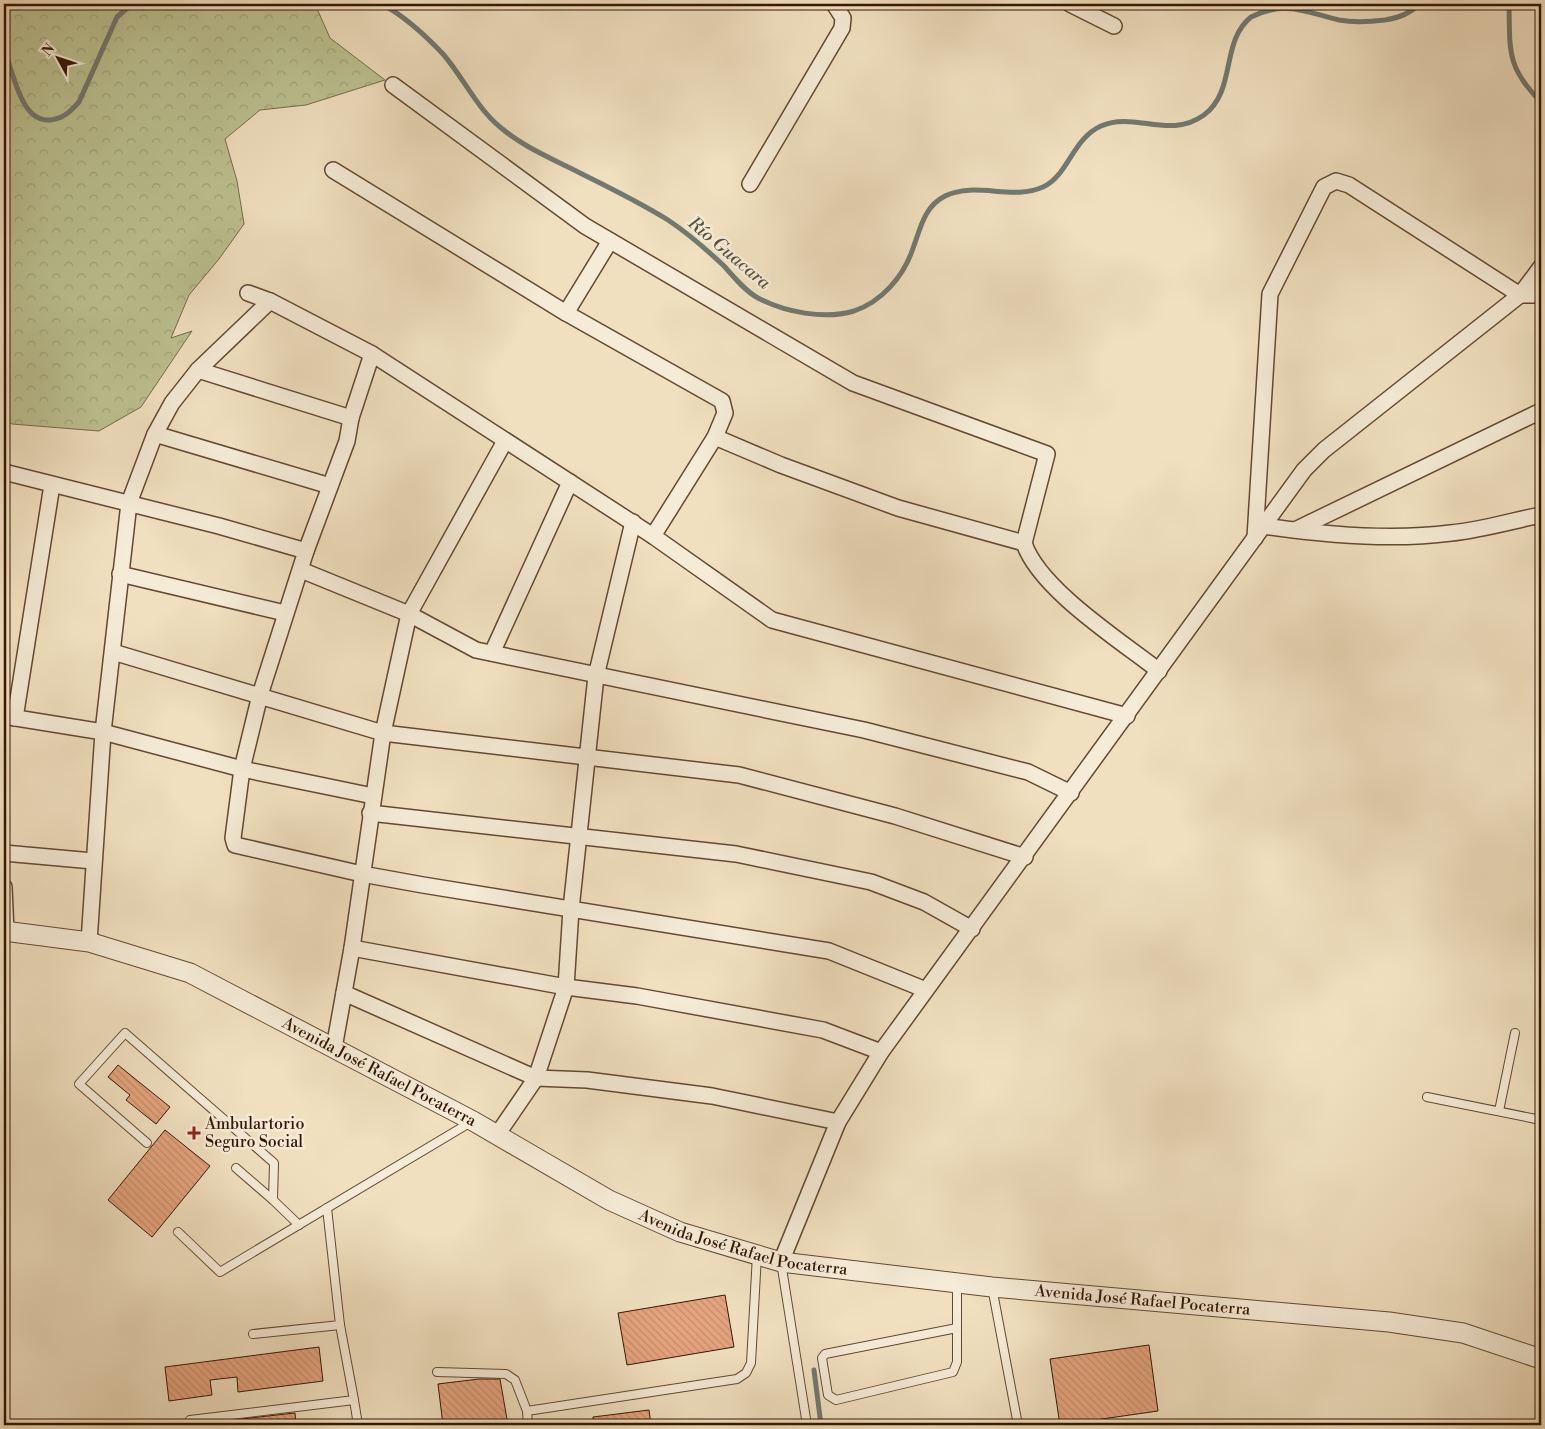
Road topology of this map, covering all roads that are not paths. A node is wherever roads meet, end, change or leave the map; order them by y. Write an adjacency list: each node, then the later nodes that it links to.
1 (834, 4): 6 (street)
2 (1070, 4): 3 (street)
3 (1114, 26)
4 (393, 85): 7 (street)
5 (333, 170): 13 (street)
6 (750, 184)
7 (610, 240): 13 (street); 31 (street)
8 (1541, 266): 10 (street)
9 (248, 293): 12 (street)
10 (1520, 295): 11 (street); 29 (street); 29 (street)
11 (1541, 295)
12 (270, 301): 14 (street); 15 (street)
13 (566, 313): 19 (street)
14 (372, 354): 17 (street); 20 (street)
15 (198, 370): 17 (street); 18 (street)
16 (1541, 410): 28 (street)
17 (351, 418): 24 (street)
18 (155, 434): 24 (street); 25 (street)
19 (715, 437): 30 (street); 31 (street)
20 (505, 441): 22 (street); 36 (street)
21 (4, 472): 23 (street)
22 (570, 482): 27 (street); 38 (street)
23 (52, 484): 25 (street); 43 (street)
24 (330, 486): 32 (street)
25 (129, 503): 32 (street); 34 (street)
26 (1541, 515): 28 (street)
27 (633, 522): 30 (street); 40 (street)
28 (1295, 530): 29 (street)
29 (1259, 532): 39 (street)
30 (653, 536): 42 (street)
31 (1024, 543): 39 (street)
32 (306, 551): 33 (street)
33 (301, 570): 35 (street); 36 (street)
34 (120, 574): 35 (street); 37 (street)
35 (285, 613): 41 (street)
36 (409, 614): 38 (street); 45 (street)
37 (113, 652): 41 (street); 44 (street)
38 (492, 653): 40 (street)
39 (1159, 671): 42 (street)
40 (596, 676): 46 (street); 48 (street)
41 (260, 695): 45 (street); 47 (street)
42 (1127, 716): 48 (street)
43 (9, 717): 44 (street)
44 (103, 732): 47 (street); 54 (street)
45 (383, 733): 46 (street); 49 (street)
46 (586, 758): 51 (street); 53 (street)
47 (242, 769): 49 (street); 55 (street)
48 (1071, 794): 53 (street)
49 (373, 796): 50 (street)
50 (370, 813): 51 (street); 55 (street)
51 (579, 836): 57 (street); 58 (street)
52 (4, 853): 54 (street)
53 (1025, 857): 58 (street)
54 (94, 861): 60 (street)
55 (362, 874): 57 (street); 61 (street)
56 (4, 887): 59 (street)
57 (571, 909): 62 (street); 63 (street)
58 (972, 929): 63 (street)
59 (5, 932): 60 (street, Avenida José Rafael Pocaterra)
60 (88, 942): 66 (street, Avenida José Rafael Pocaterra)
61 (352, 948): 62 (street); 64 (street)
62 (566, 987): 67 (street); 68 (street)
63 (926, 990): 67 (street)
64 (344, 992): 66 (street); 68 (street)
65 (1515, 1033): 70 (lane)
66 (334, 1048): 72 (street, Avenida José Rafael Pocaterra)
67 (881, 1052): 73 (street)
68 (536, 1078): 73 (street); 74 (street)
69 (1427, 1097): 70 (lane)
70 (1499, 1111): 71 (lane)
71 (1541, 1120)
72 (473, 1121): 74 (street, Avenida José Rafael Pocaterra); 78 (lane)
73 (838, 1122): 82 (street)
74 (497, 1135): 81 (street, Avenida José Rafael Pocaterra)
75 (147, 1143): 77 (lane)
76 (236, 1168): 77 (lane)
77 (273, 1200): 79 (lane)
78 (327, 1208): 79 (lane); 85 (lane)
79 (299, 1225): 80 (lane)
80 (178, 1232)
81 (757, 1255): 82 (street, Avenida José Rafael Pocaterra); 91 (lane)
82 (781, 1262): 83 (street, Avenida José Rafael Pocaterra); 95 (lane)
83 (958, 1282): 84 (street, Avenida José Rafael Pocaterra); 86 (lane)
84 (992, 1287): 88 (street, Avenida José Rafael Pocaterra); 96 (lane)
85 (340, 1325): 87 (lane); 90 (lane)
86 (958, 1328): 86 (lane)
87 (253, 1334)
88 (1541, 1359)
89 (437, 1372): 91 (lane)
90 (354, 1400): 92 (lane); 93 (lane)
91 (527, 1411): 94 (lane)
92 (190, 1425)
93 (358, 1425)
94 (528, 1425)
95 (807, 1425)
96 (1018, 1425)

